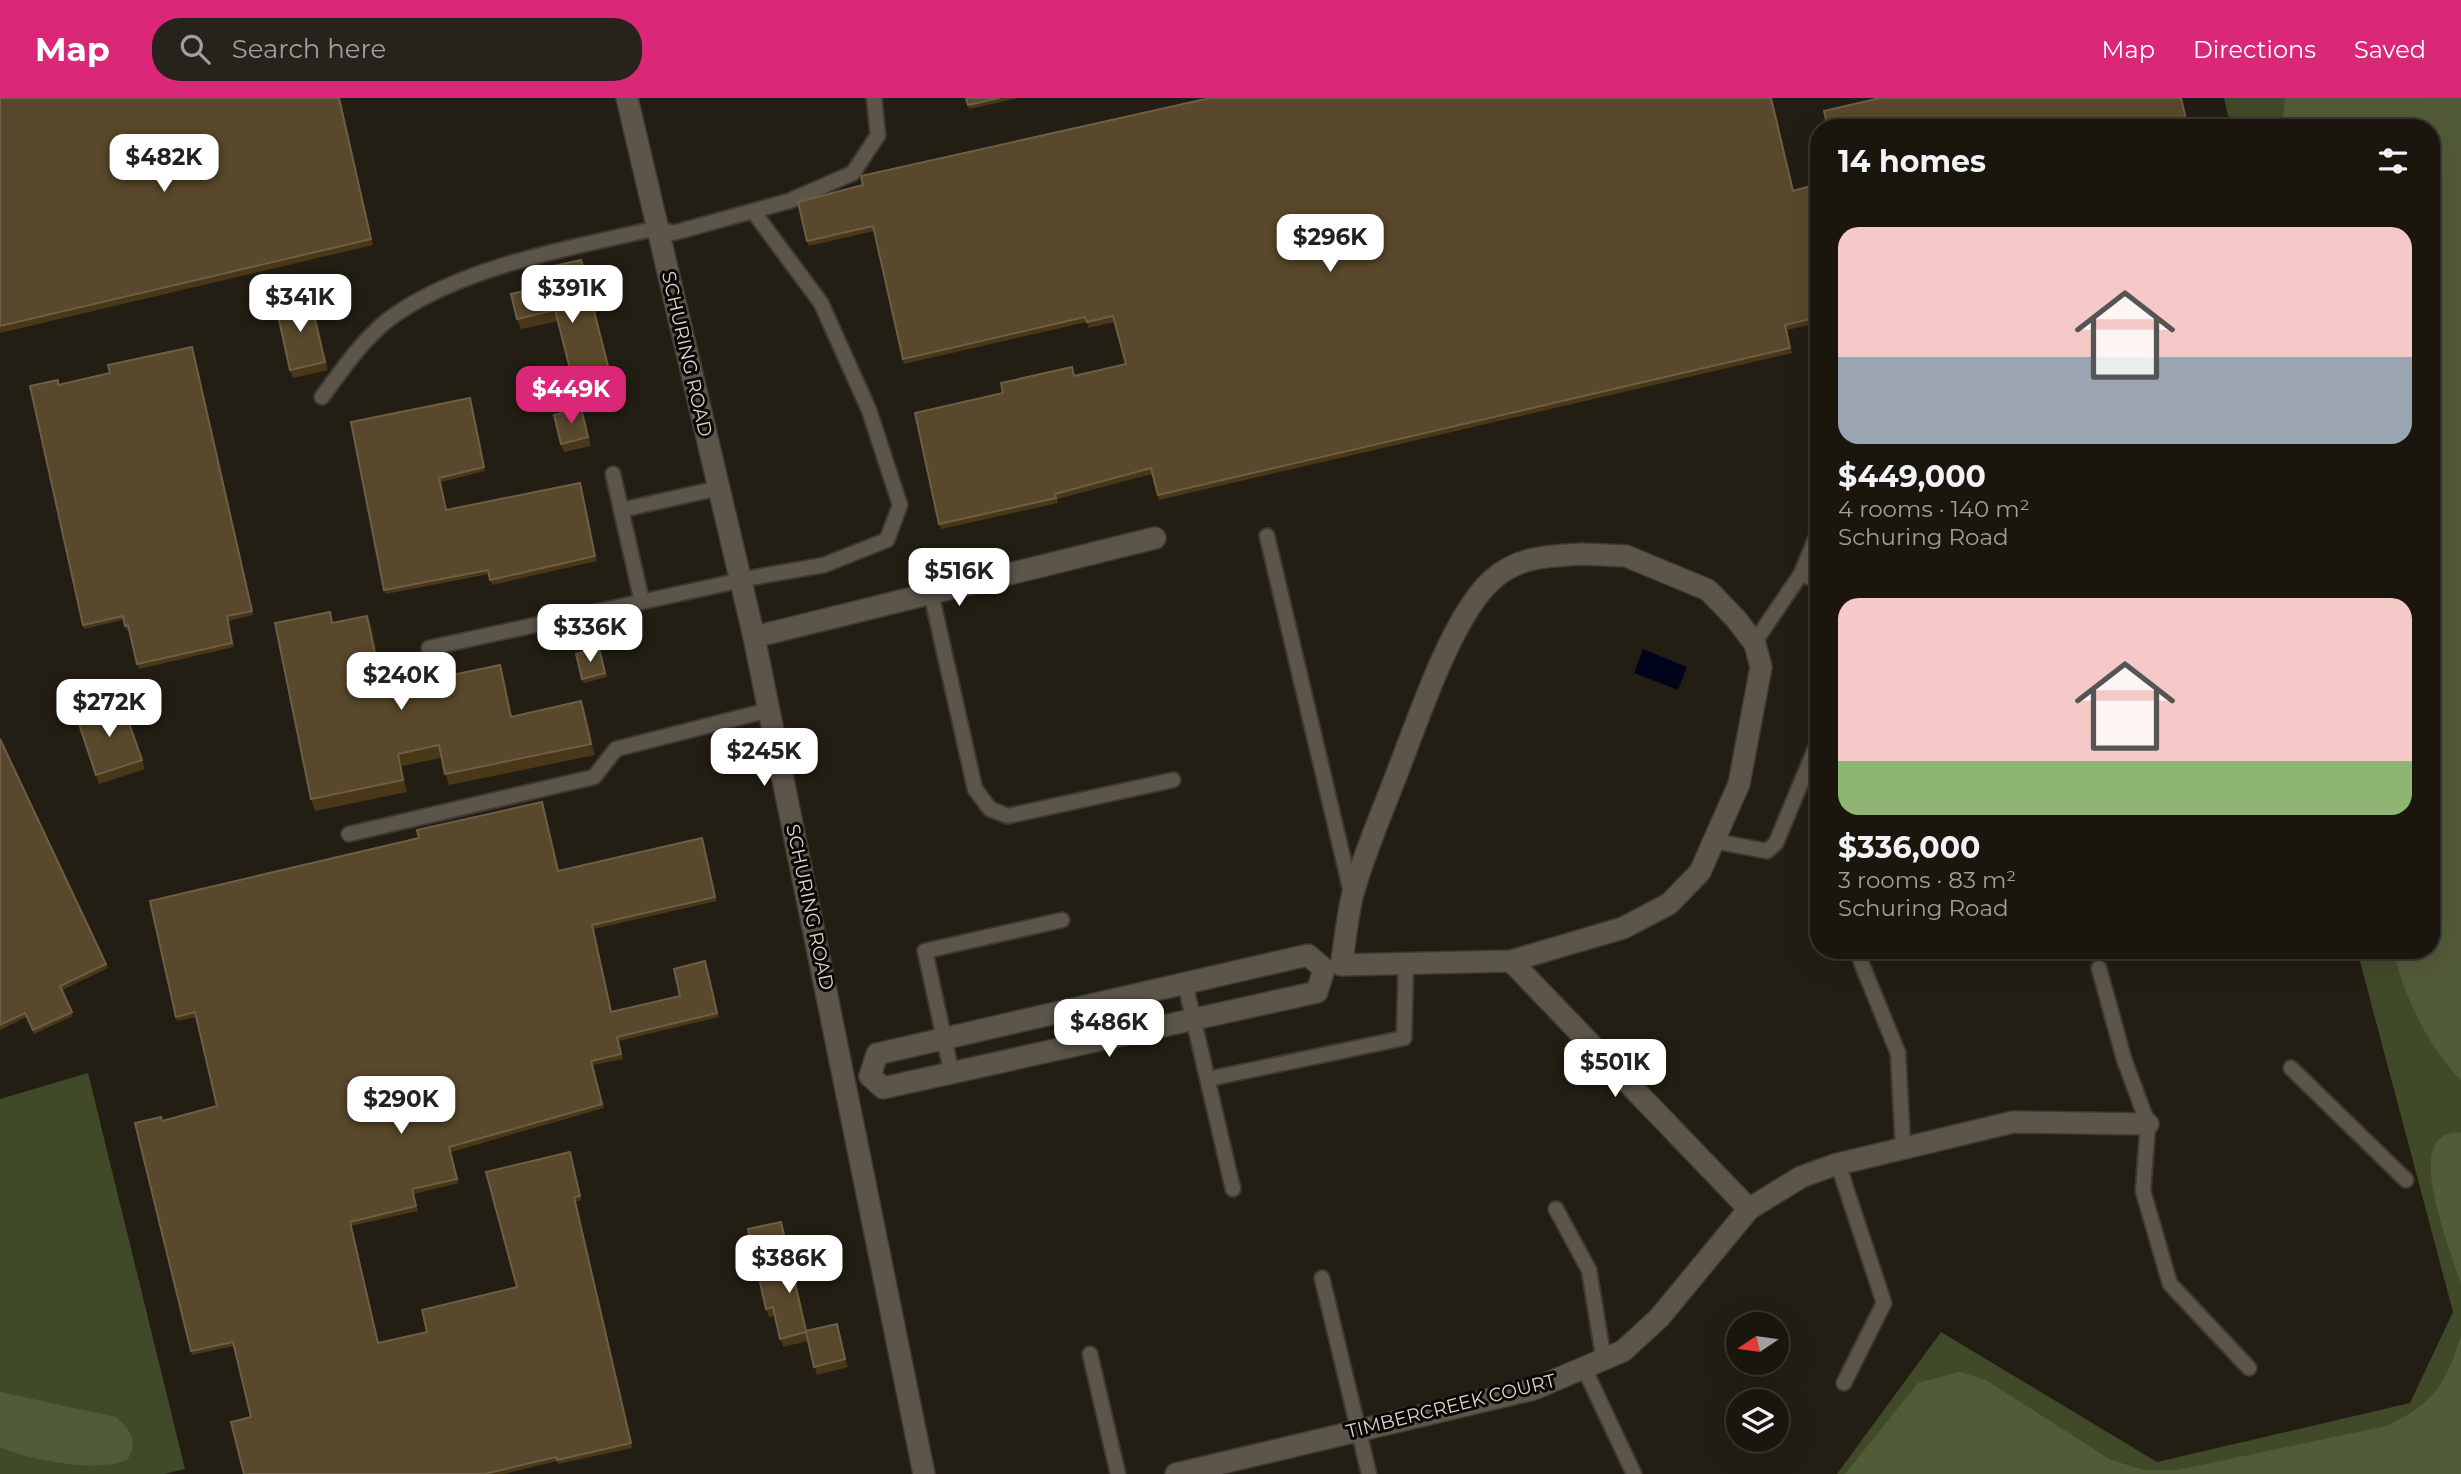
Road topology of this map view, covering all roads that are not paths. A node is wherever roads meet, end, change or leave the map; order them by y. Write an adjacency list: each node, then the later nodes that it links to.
1 (627, 98): 4 (street, SCHURING ROAD)
2 (874, 98): 3 (lane)
3 (753, 211): 4 (lane); 14 (lane)
4 (658, 228): 5 (lane); 7 (street, SCHURING ROAD)
5 (322, 397)
6 (613, 474): 8 (lane)
7 (719, 488): 8 (lane); 14 (street, SCHURING ROAD)
8 (621, 510): 16 (lane)
9 (1268, 536): 25 (lane)
10 (1155, 538): 15 (street)
11 (1810, 552): 12 (lane)
12 (1801, 574): 13 (lane); 18 (lane)
13 (1810, 578)
14 (741, 580): 16 (lane); 17 (street, SCHURING ROAD)
15 (932, 593): 17 (street); 22 (lane)
16 (642, 602): 19 (lane)
17 (754, 637): 20 (street, SCHURING ROAD)
18 (1754, 643): 24 (street); 25 (street)
19 (429, 648)
20 (769, 710): 23 (lane); 39 (street, SCHURING ROAD)
21 (1810, 761): 24 (lane)
22 (1173, 779)
23 (349, 834)
24 (1714, 841): 27 (street)
25 (1352, 896): 30 (street)
26 (1062, 920): 34 (lane)
27 (1511, 961): 29 (street); 46 (street)
28 (1861, 962): 41 (lane)
29 (1406, 963): 30 (street); 38 (lane)
30 (1333, 967): 32 (street); 33 (street)
31 (2099, 968): 40 (lane)
32 (1185, 983): 33 (lane); 34 (street)
33 (1194, 1019): 36 (street); 38 (lane)
34 (944, 1037): 36 (lane); 37 (street)
35 (2291, 1068): 43 (lane)
36 (952, 1074): 37 (street)
37 (870, 1076): 39 (street)
38 (1208, 1079): 44 (lane)
39 (846, 1081): 53 (street, SCHURING ROAD)
40 (2148, 1124): 41 (street, TIMBERCREEK COURT); 50 (lane)
41 (1903, 1148): 42 (street, TIMBERCREEK COURT)
42 (1838, 1164): 46 (street, TIMBERCREEK COURT); 51 (lane)
43 (2406, 1180)
44 (1233, 1189)
45 (1556, 1209): 49 (lane)
46 (1749, 1209): 49 (street, TIMBERCREEK COURT)
47 (1322, 1278): 52 (lane)
48 (1090, 1354): 54 (lane)
49 (1594, 1365): 52 (street, TIMBERCREEK COURT); 57 (lane)
50 (2249, 1368)
51 (1844, 1383)
52 (1360, 1430): 55 (street, TIMBERCREEK COURT); 56 (lane)
53 (923, 1474)
54 (1118, 1474)
55 (1176, 1474)
56 (1369, 1474)
57 (1634, 1474)

